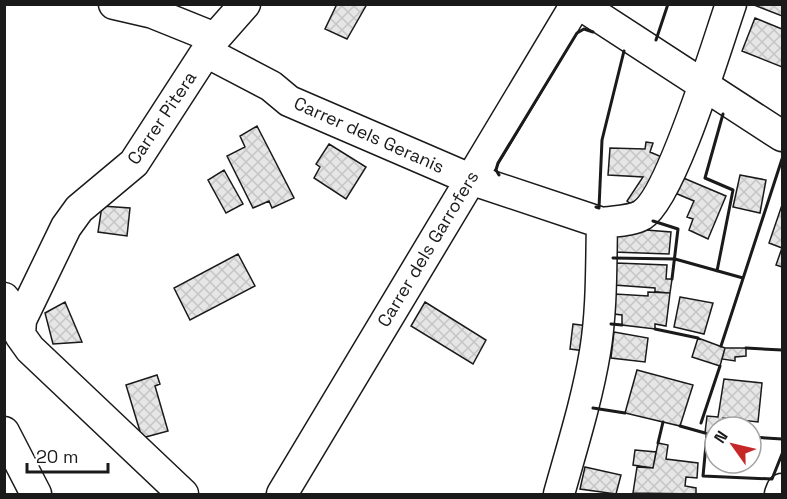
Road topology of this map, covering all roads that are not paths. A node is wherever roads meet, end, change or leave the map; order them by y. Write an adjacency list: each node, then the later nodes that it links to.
1 (114, 4): 5 (street, Carrer dels Geranis)
2 (245, 4): 6 (street, Carrer Pitera)
3 (577, 4): 7 (street); 9 (street, Carrer dels Garrofers)
4 (731, 4): 7 (street)
5 (153, 9): 6 (street, Carrer dels Geranis)
6 (211, 45): 9 (street, Carrer dels Geranis); 11 (street, Carrer Pitera)
7 (703, 85): 8 (street); 10 (street)
8 (783, 136)
9 (470, 179): 10 (street, Carrer dels Geranis); 16 (street, Carrer dels Garrofers)
10 (602, 223): 17 (street)
11 (13, 309): 15 (street)
12 (4, 432): 14 (street)
13 (783, 489): 18 (street)
14 (36, 495)
15 (183, 495)
16 (282, 495)
17 (559, 495)
18 (780, 495)

